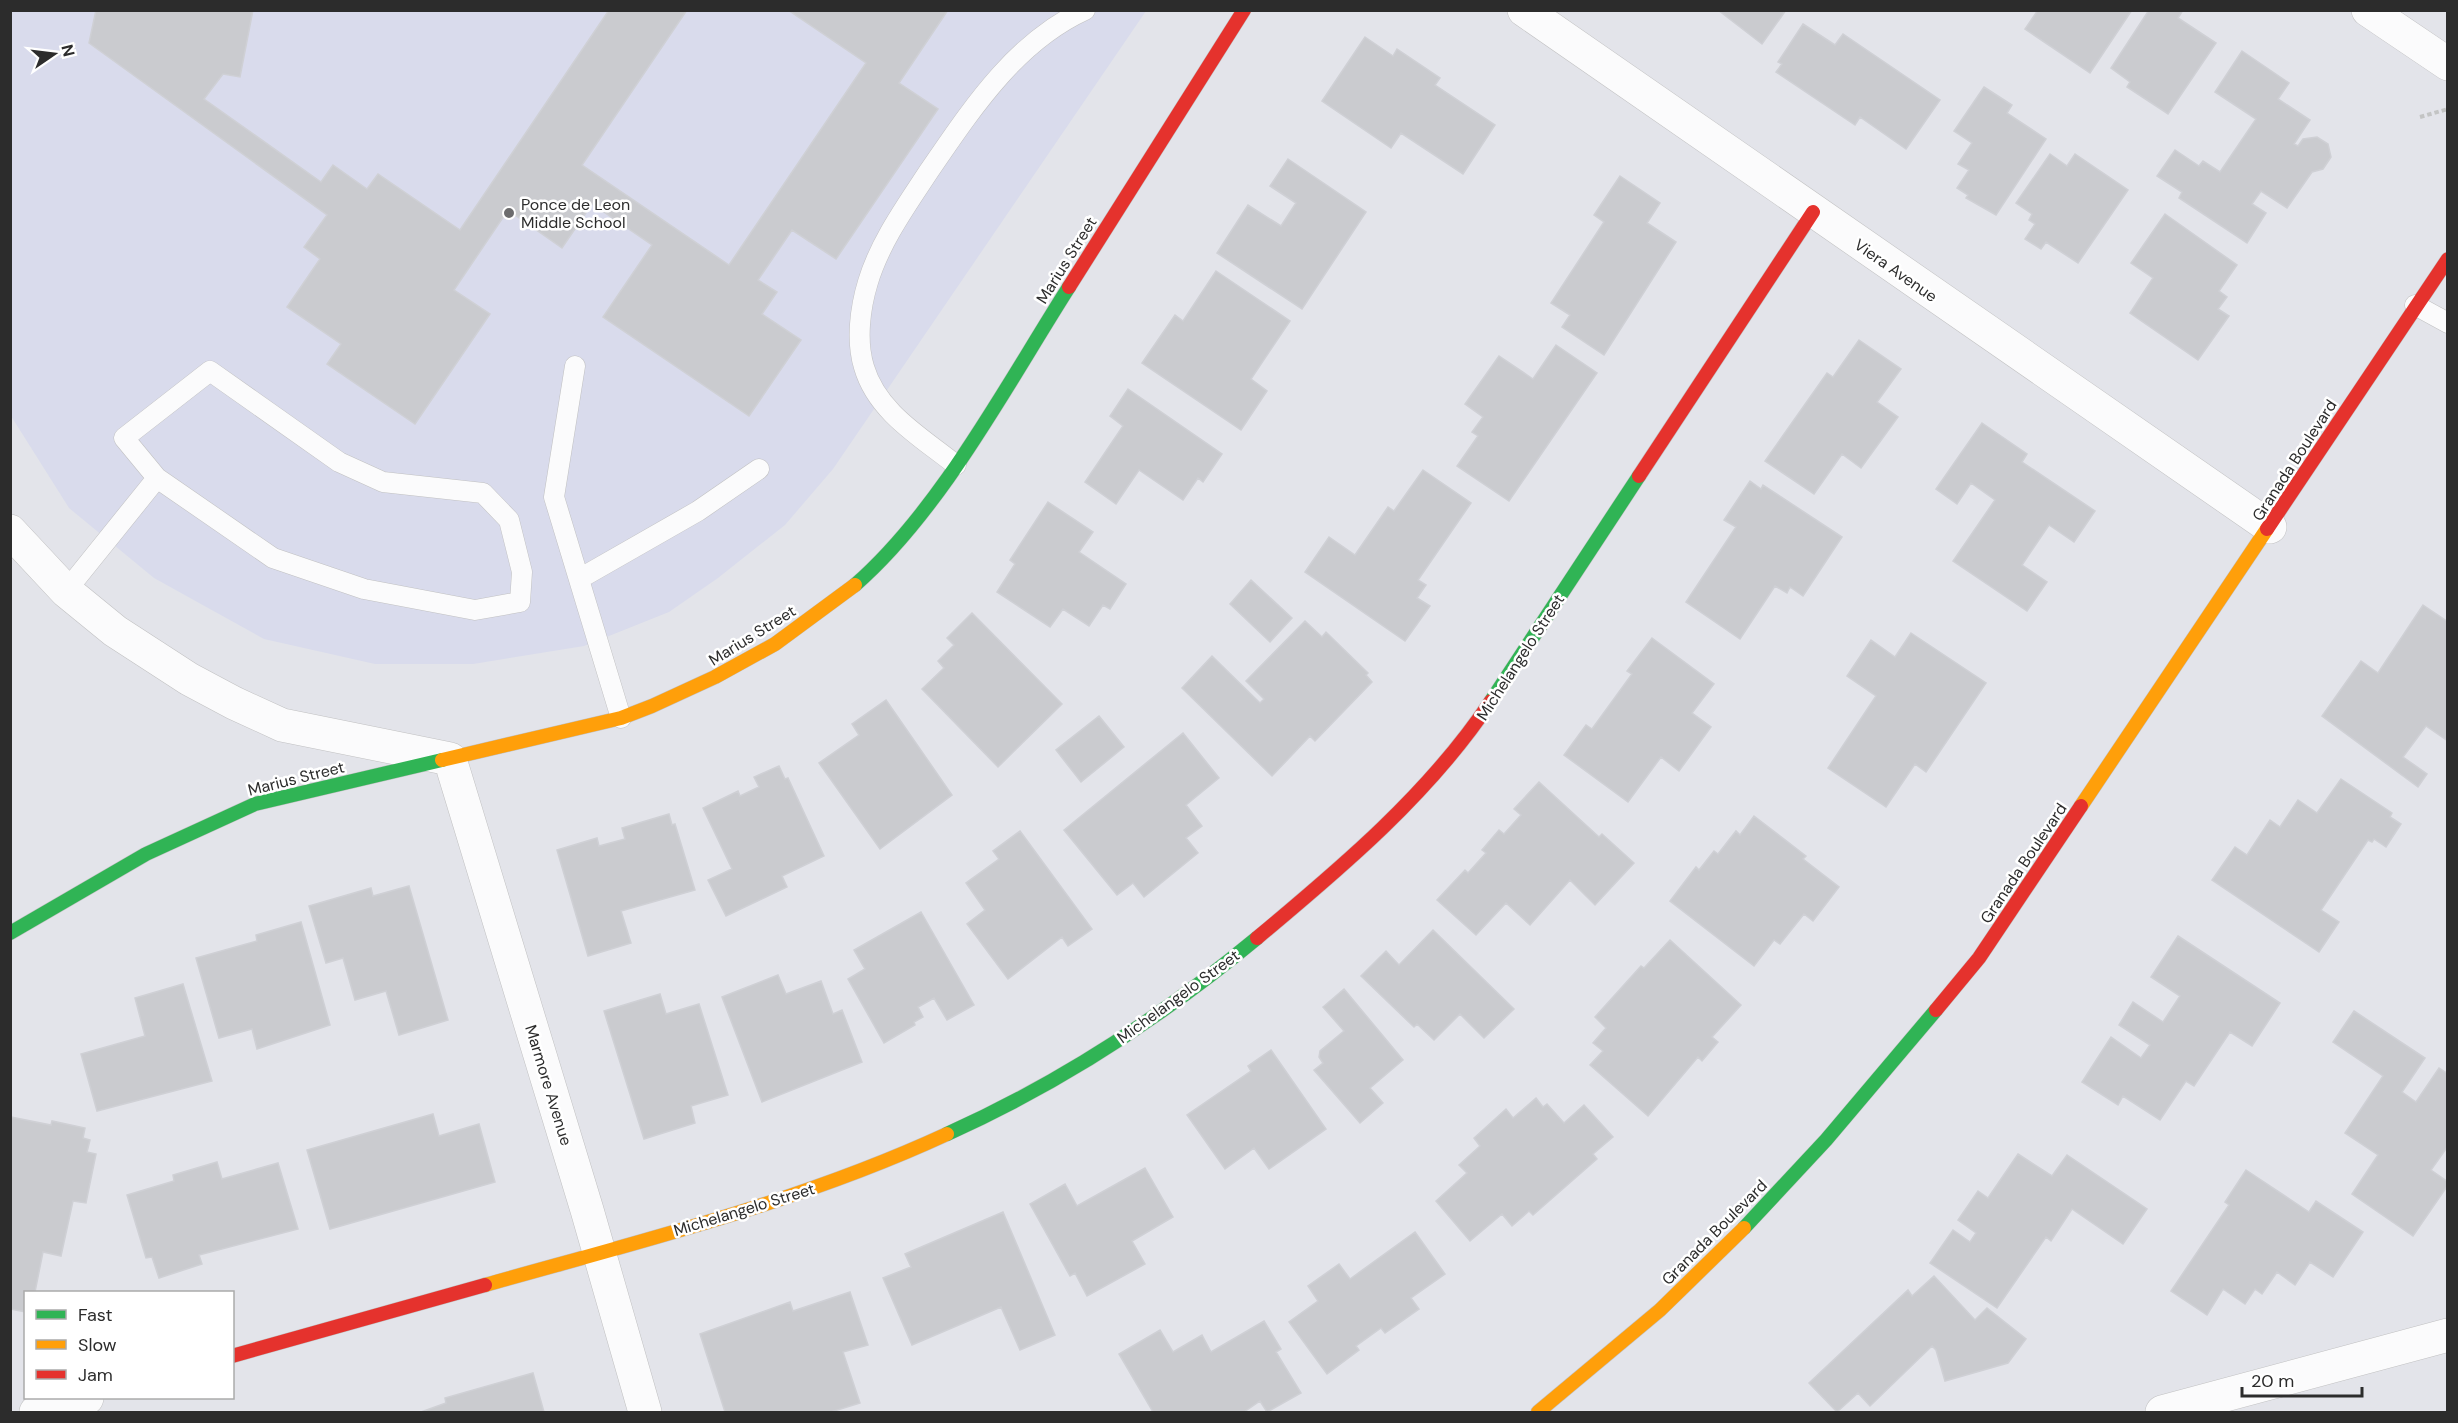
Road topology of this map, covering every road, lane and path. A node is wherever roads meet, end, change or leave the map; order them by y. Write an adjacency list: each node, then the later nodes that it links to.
1 (1085, 10): 13 (lane)
2 (1244, 10): 13 (street, Marius Street)
3 (1524, 10): 8 (street, Viera Avenue)
4 (2368, 10): 5 (street)
5 (2448, 64)
6 (2448, 110): 7 (path)
7 (2420, 117)
8 (1813, 212): 16 (street, Viera Avenue); 23 (street, Michelangelo Street)
9 (2448, 259): 10 (street, Granada Boulevard)
10 (2415, 305): 11 (lane); 16 (street, Granada Boulevard)
11 (2448, 323)
12 (575, 366): 18 (lane)
13 (956, 465): 20 (street, Marius Street)
14 (759, 469): 18 (lane)
15 (157, 478): 15 (lane); 19 (lane)
16 (2270, 527): 29 (street, Granada Boulevard)
17 (10, 531): 19 (street)
18 (579, 579): 20 (lane)
19 (66, 591): 21 (street)
20 (621, 718): 21 (street, Marius Street)
21 (450, 759): 22 (street, Marius Street); 23 (street, Marmore Avenue)
22 (10, 933)
23 (600, 1252): 25 (street, Michelangelo Street); 28 (street, Marmore Avenue)
24 (2448, 1335): 30 (street)
25 (234, 1355)
26 (84, 1399): 27 (street)
27 (36, 1413)
28 (645, 1413)
29 (1538, 1413)
30 (2162, 1413)

